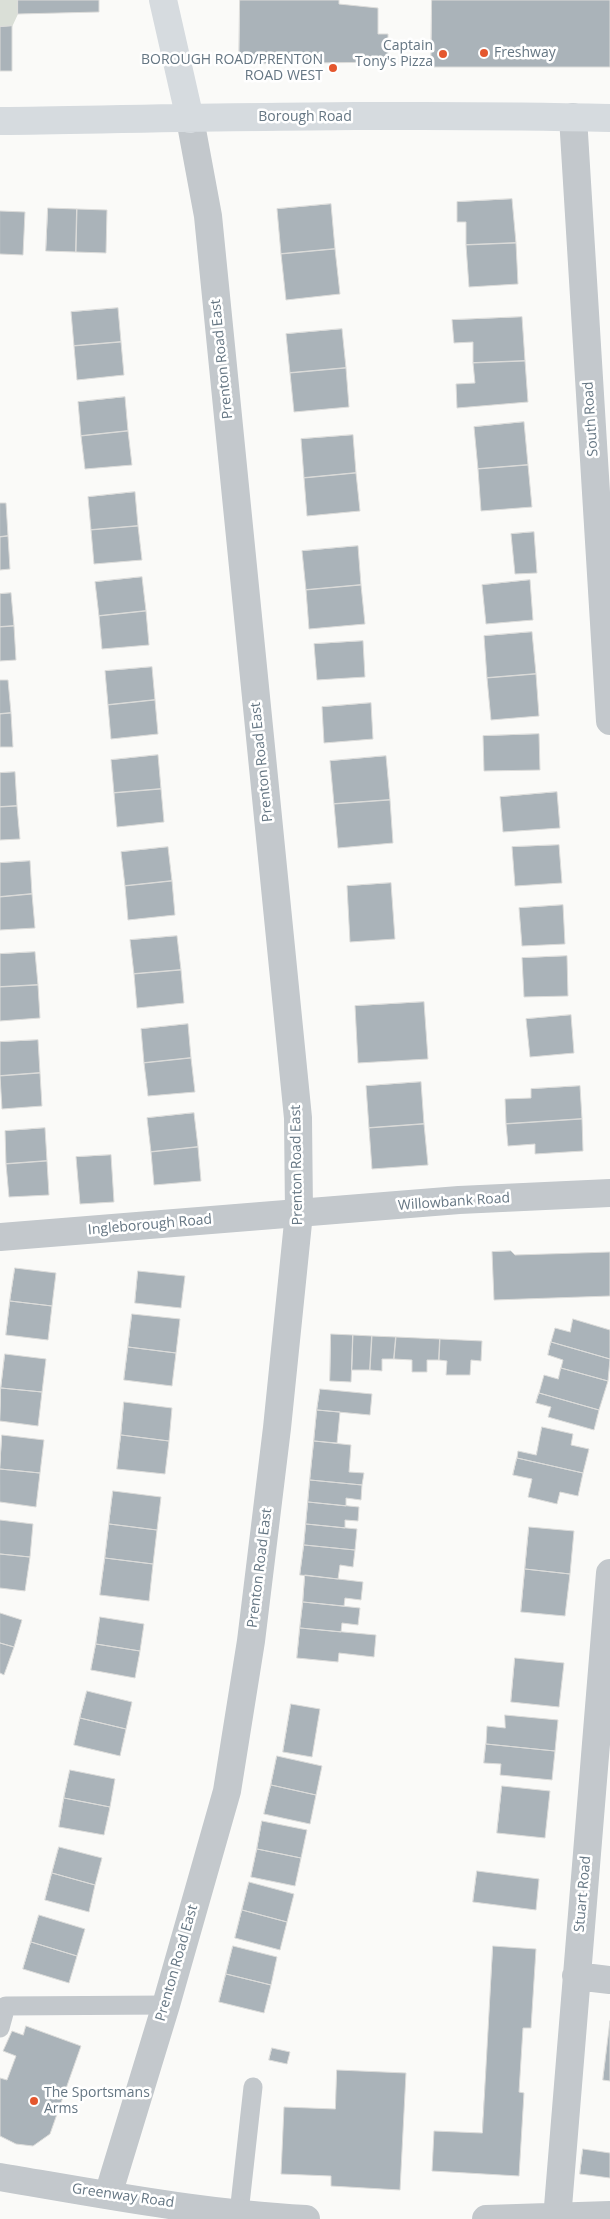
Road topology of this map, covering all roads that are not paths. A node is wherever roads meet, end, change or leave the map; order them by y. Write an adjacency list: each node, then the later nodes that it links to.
1 (163, 0): 4 (street)
2 (573, 117): 3 (street, Borough Road); 4 (street, Borough Road); 6 (street, South Road)
3 (610, 118)
4 (190, 119): 5 (street, Borough Road); 9 (street, Prenton Road East)
5 (0, 121)
6 (603, 505): 7 (street, South Road)
7 (610, 722)
8 (610, 1193): 9 (street, Willowbank Road)
9 (299, 1213): 10 (street, Ingleborough Road); 14 (street, Prenton Road East)
10 (0, 1237)
11 (610, 1573): 12 (street, Stuart Road)
12 (576, 1976): 13 (street); 21 (street, Stuart Road)
13 (610, 1980)
14 (166, 2005): 15 (lane); 18 (street, Prenton Road East)
15 (0, 2028)
16 (253, 2087): 19 (lane)
17 (0, 2177): 18 (street, Greenway Road)
18 (108, 2195): 19 (street, Greenway Road)
19 (239, 2213): 22 (street, Greenway Road)
20 (610, 2215): 21 (street)
21 (557, 2217): 23 (street)
22 (306, 2219)
23 (486, 2219)

